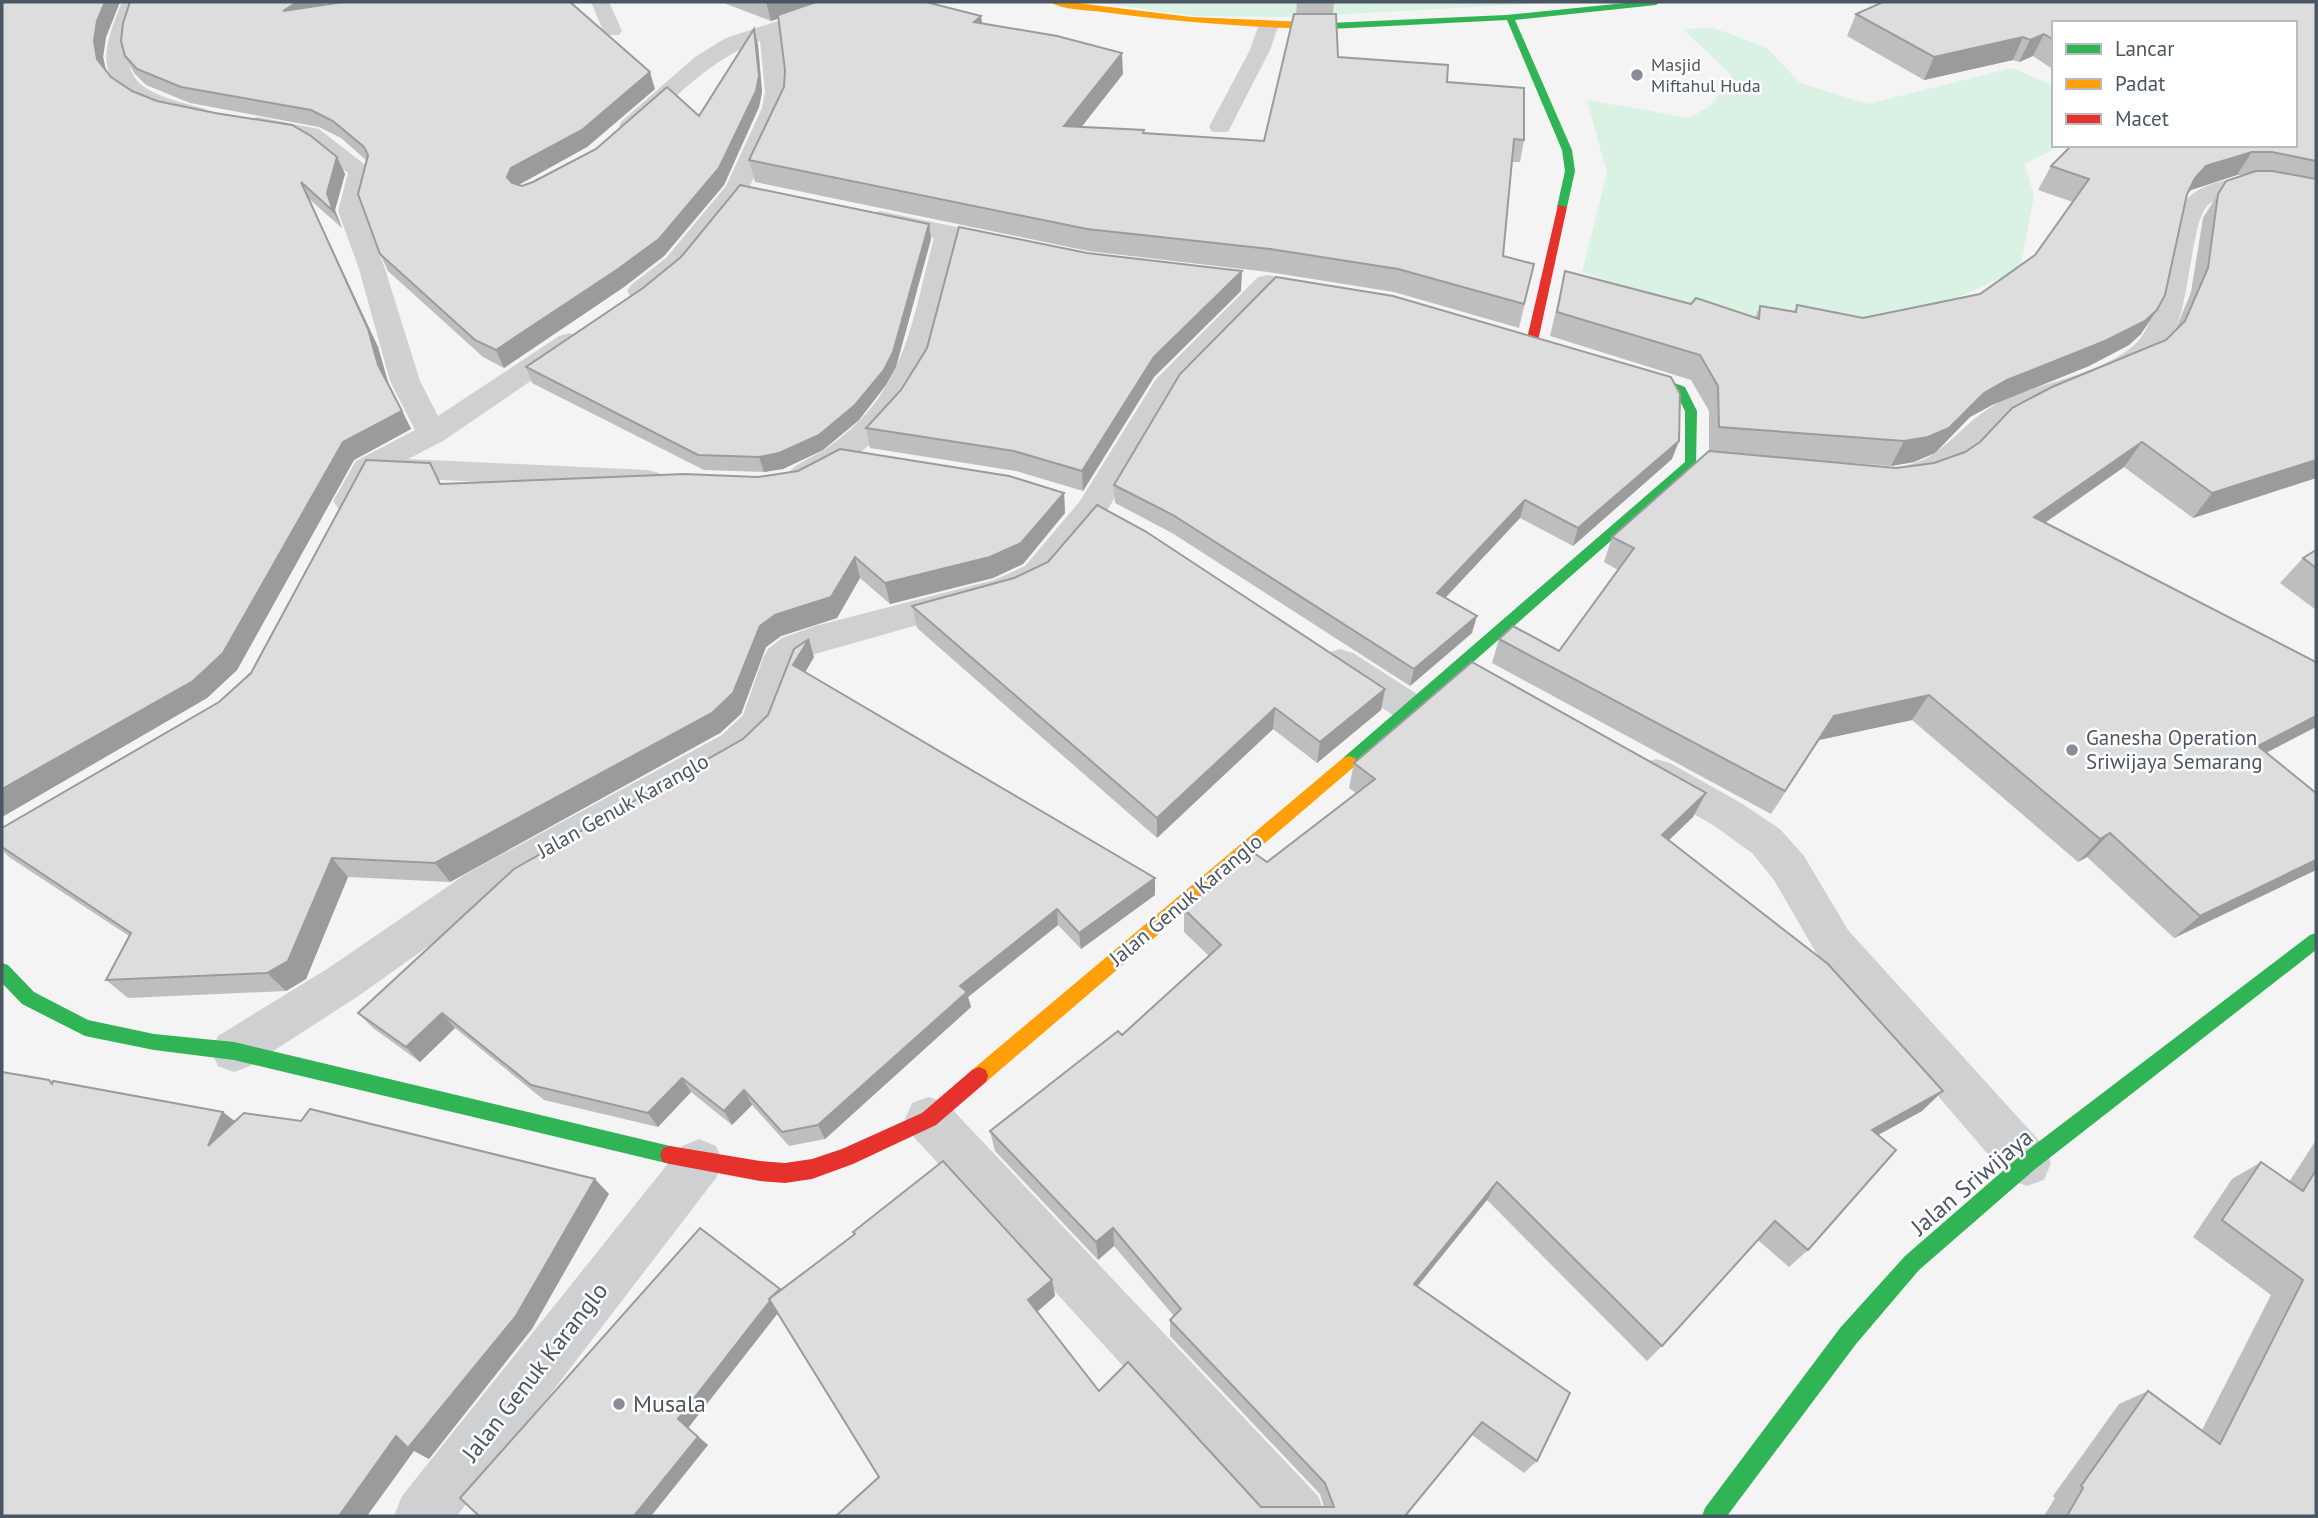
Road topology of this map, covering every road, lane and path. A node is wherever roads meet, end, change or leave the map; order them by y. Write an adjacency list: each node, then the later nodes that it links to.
1 (131, 2): 10 (street)
2 (600, 2): 9 (lane)
3 (855, 2): 8 (street)
4 (1055, 2): 7 (street)
5 (1656, 2): 6 (street)
6 (1510, 17): 7 (street); 30 (street, Jalan Genuk Karanglo)
7 (1268, 27): 12 (lane)
8 (769, 29): 13 (street); 19 (street)
9 (612, 31)
10 (214, 117)
11 (239, 121): 21 (street)
12 (1220, 127)
13 (618, 136)
14 (2316, 196): 25 (street)
15 (855, 214): 16 (street)
16 (948, 234): 17 (street); 22 (street)
17 (1037, 251)
18 (1267, 284): 36 (street, Jalan Genuk Karanglo)
19 (615, 309)
20 (588, 328): 21 (street)
21 (432, 434): 24 (street)
22 (838, 456): 23 (street); 27 (street)
23 (879, 462)
24 (367, 468): 26 (street); 28 (street)
25 (1883, 480)
26 (682, 481)
27 (777, 484)
28 (335, 527)
29 (1319, 648): 32 (street)
30 (1462, 666): 31 (street); 32 (street, Jalan Genuk Karanglo)
31 (1498, 686)
32 (1410, 708): 37 (street, Jalan Genuk Karanglo)
33 (1619, 754): 39 (street)
34 (2316, 940): 39 (street, Jalan Sriwijaya)
35 (2, 971): 36 (street, Jalan Genuk Karanglo)
36 (234, 1051): 38 (street, Jalan Genuk Karanglo)
37 (929, 1119): 38 (street, Jalan Genuk Karanglo); 41 (street)
38 (699, 1162): 40 (street, Jalan Genuk Karanglo)
39 (2027, 1163): 42 (street, Jalan Sriwijaya)
40 (422, 1516)
41 (1298, 1516)
42 (1713, 1516)

